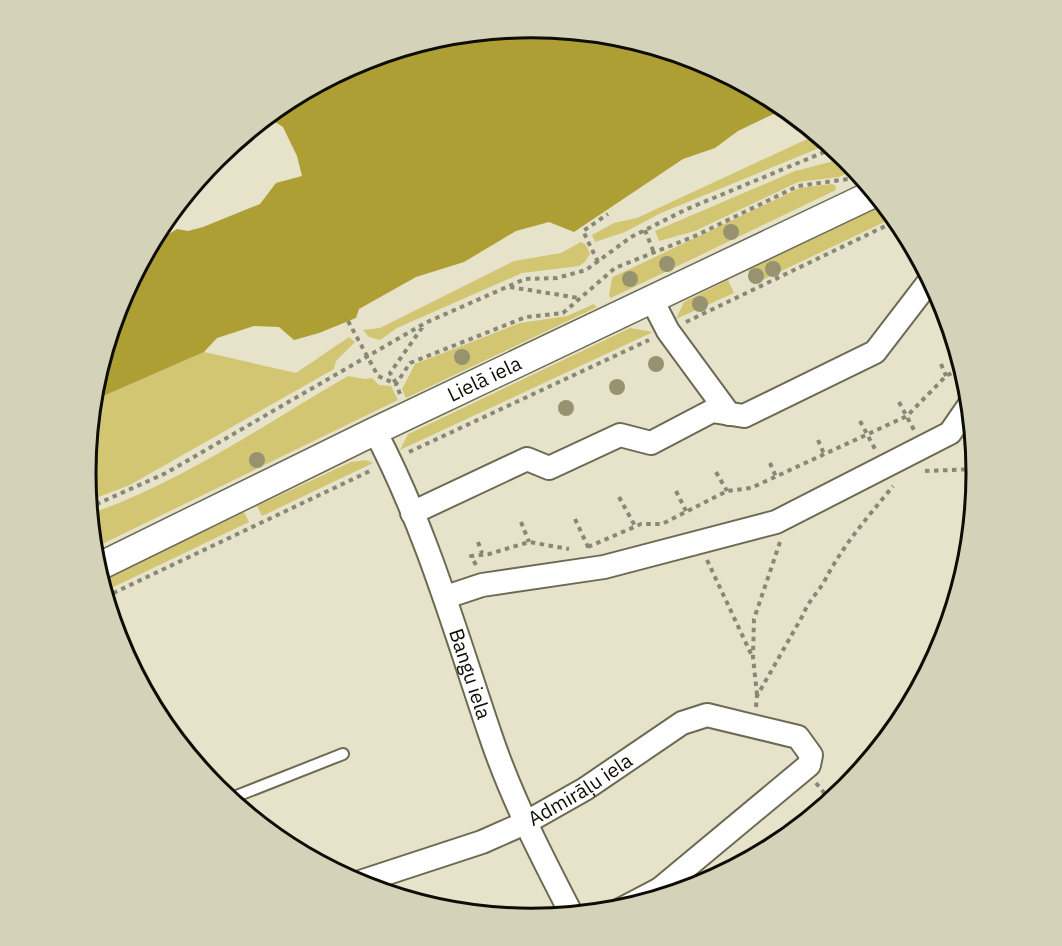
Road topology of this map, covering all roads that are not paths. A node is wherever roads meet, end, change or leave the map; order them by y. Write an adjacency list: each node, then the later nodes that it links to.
1 (867, 197): 3 (street, Lielā iela)
2 (925, 287): 4 (street)
3 (652, 300): 4 (street); 6 (street, Lielā iela)
4 (729, 414): 7 (street)
5 (963, 415): 9 (street)
6 (375, 431): 7 (street, Bangu iela); 8 (street, Lielā iela)
7 (412, 513): 9 (street, Bangu iela)
8 (105, 563)
9 (446, 597): 12 (street, Bangu iela)
10 (343, 754): 11 (lane)
11 (239, 795)
12 (525, 823): 13 (street, Admirāļu iela); 14 (street, Admirāļu iela); 15 (street, Bangu iela)
13 (372, 878)
14 (671, 885)
15 (568, 907)

